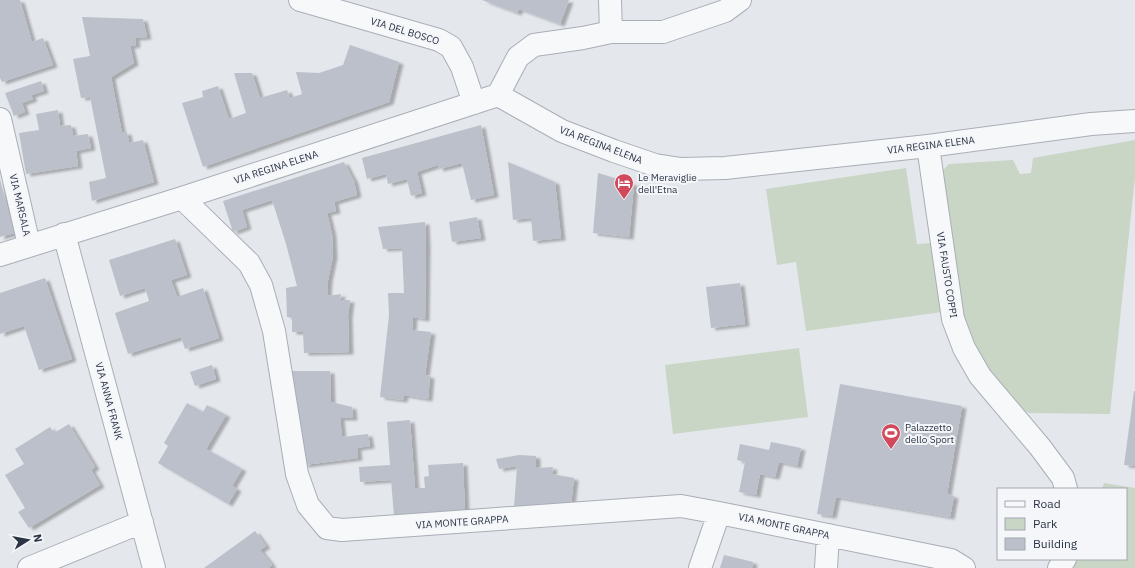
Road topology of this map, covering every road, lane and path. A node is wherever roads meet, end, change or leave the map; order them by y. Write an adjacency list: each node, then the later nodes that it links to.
1 (300, 0): 6 (street, VIA DEL BOSCO)
2 (610, 0): 4 (street)
3 (740, 0): 4 (street)
4 (611, 32): 5 (street)
5 (498, 96): 6 (street, VIA REGINA ELENA); 9 (street, VIA REGINA ELENA)
6 (474, 103): 10 (street, VIA REGINA ELENA)
7 (0, 119): 12 (street, VIA MARSALA)
8 (1135, 121): 9 (street, VIA REGINA ELENA)
9 (928, 146): 14 (street, VIA FAUSTO COPPI)
10 (182, 198): 11 (street, VIA REGINA ELENA); 15 (street, VIA MONTE GRAPPA)
11 (64, 234): 12 (street, VIA REGINA ELENA); 16 (street, VIA ANNA FRANK)
12 (29, 245): 13 (street, VIA REGINA ELENA)
13 (0, 255)
14 (1066, 488)
15 (719, 513): 17 (street, VIA MONTE GRAPPA); 20 (street)
16 (142, 522): 18 (street); 19 (street, VIA ANNA FRANK)
17 (828, 536): 21 (street); 22 (street, VIA MONTE GRAPPA)
18 (29, 568)
19 (154, 568)
20 (700, 568)
21 (826, 568)
22 (964, 568)

